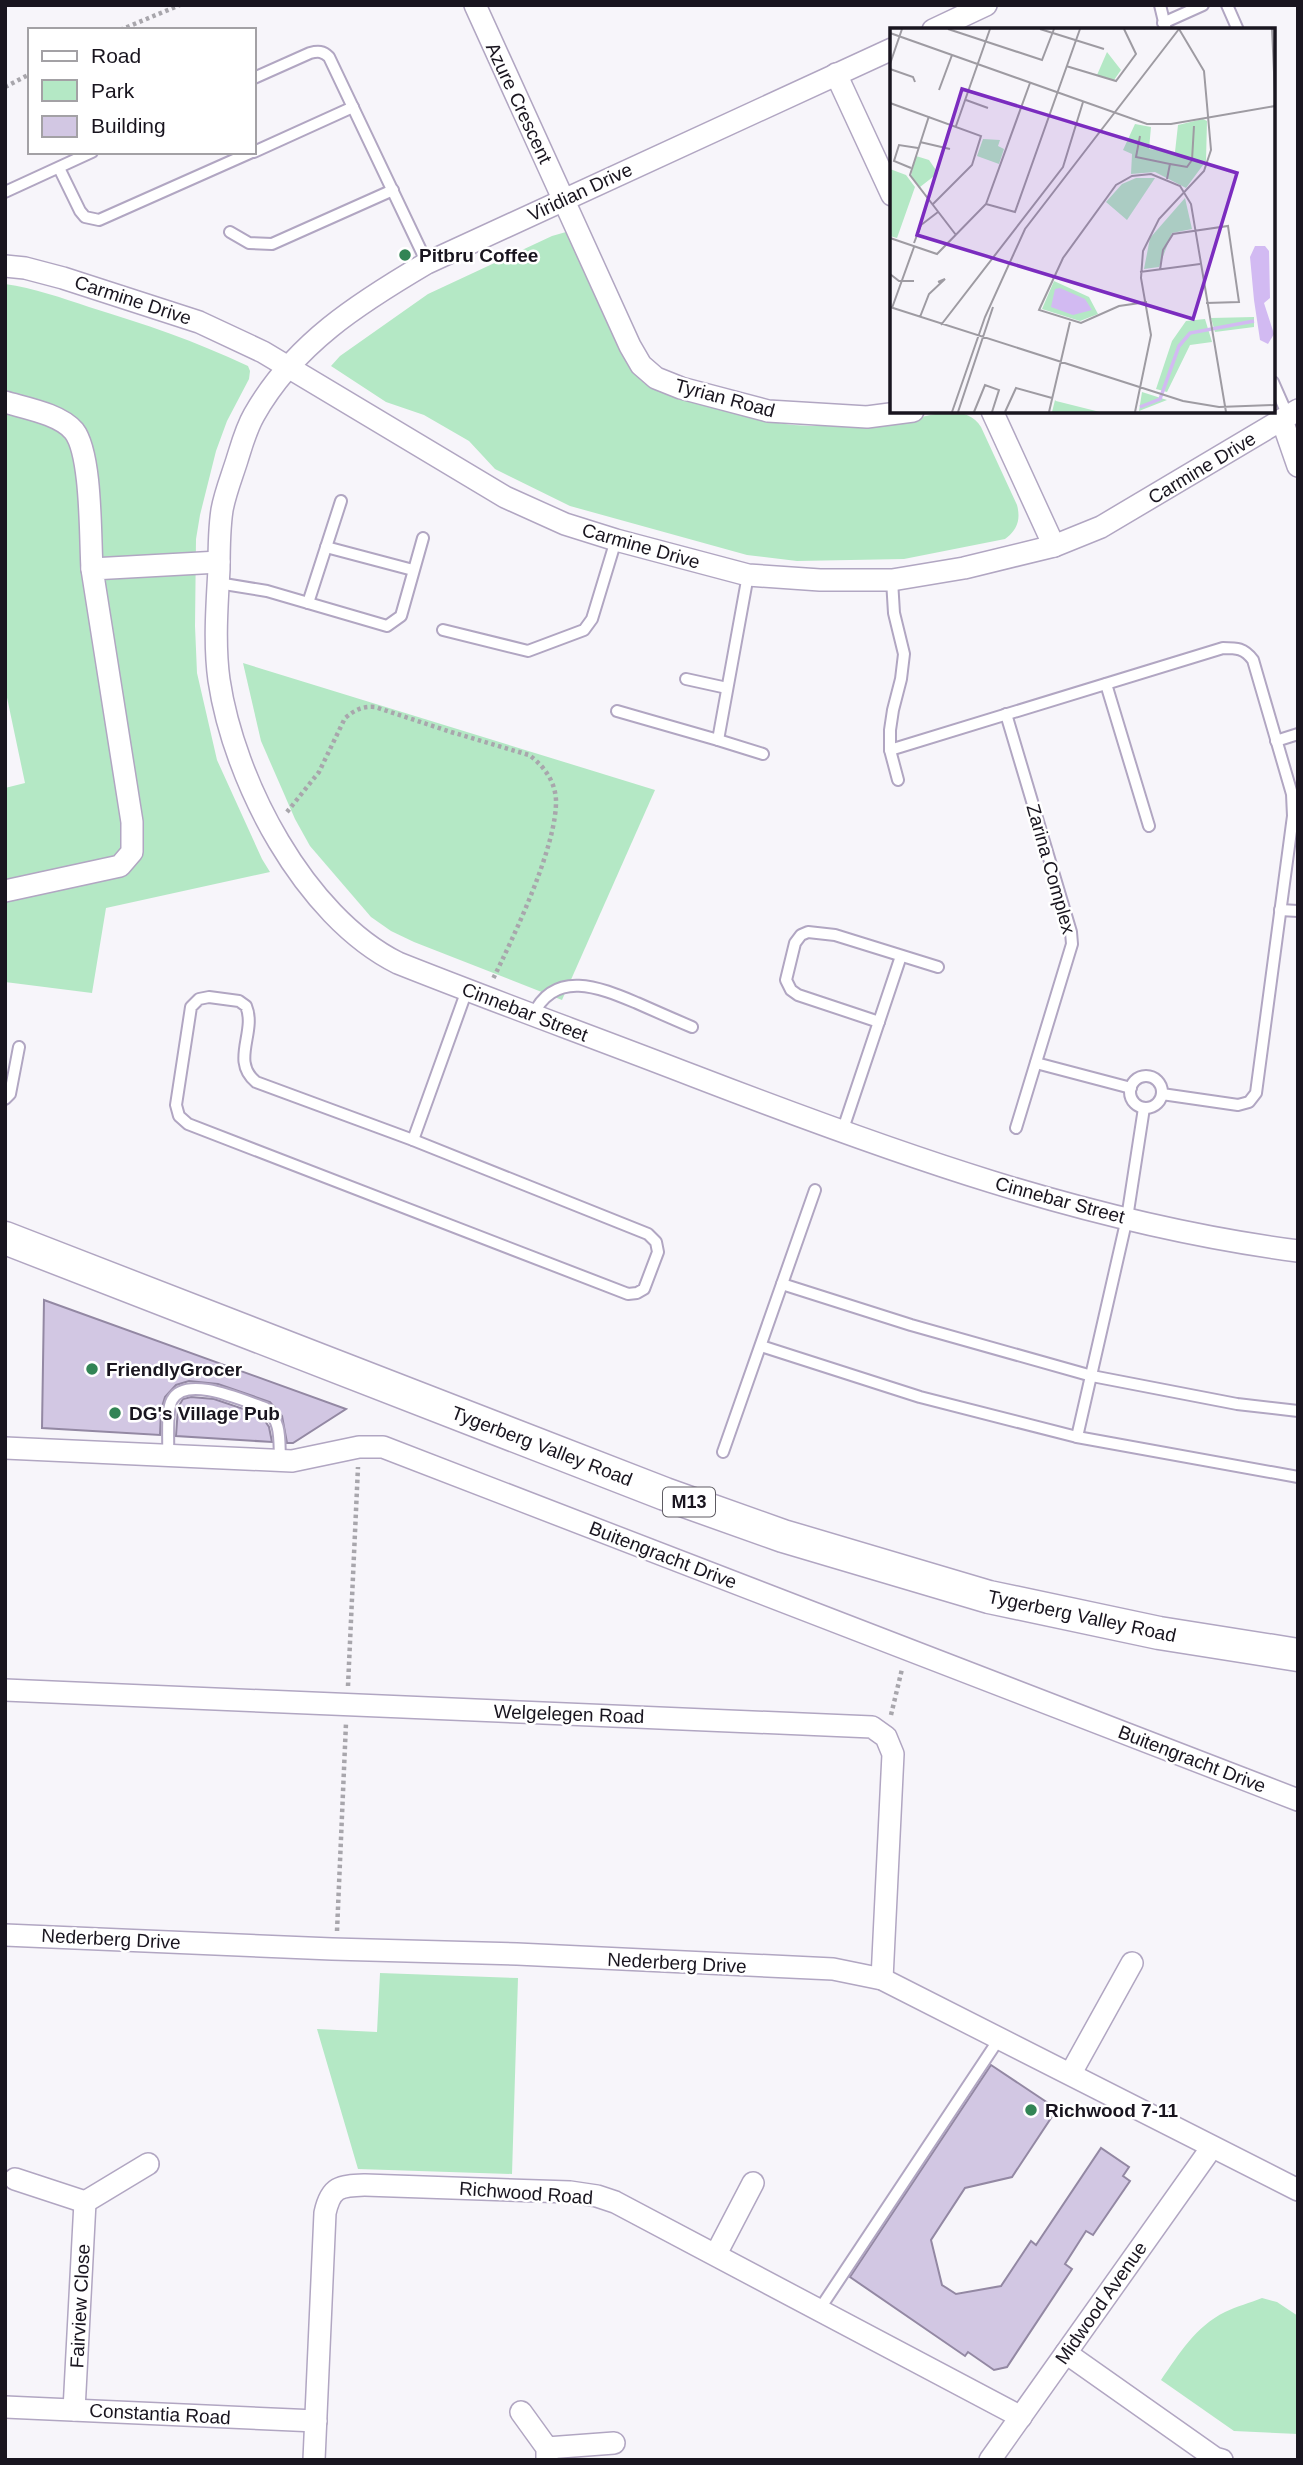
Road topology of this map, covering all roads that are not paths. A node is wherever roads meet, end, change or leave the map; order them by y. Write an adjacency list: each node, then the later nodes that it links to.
1 (474, 5): 20 (street, Azure Crescent)
2 (986, 5): 7 (street)
3 (1160, 5): 6 (lane)
4 (1203, 5): 6 (lane)
5 (1227, 5): 8 (lane)
6 (1165, 26)
7 (937, 28)
8 (1237, 28)
9 (890, 50): 10 (street, Viridian Drive)
10 (836, 74): 18 (street); 20 (street, Viridian Drive)
11 (256, 78): 12 (lane)
12 (353, 107): 13 (lane); 17 (lane)
13 (256, 151)
14 (88, 154): 16 (lane)
15 (248, 154): 16 (lane)
16 (59, 168): 19 (lane)
17 (393, 190): 21 (lane); 22 (lane)
18 (890, 191)
19 (5, 192)
20 (564, 200): 22 (street, Viridian Drive); 27 (street, Tyrian Road)
21 (230, 232)
22 (427, 263): 24 (street, Viridian Drive)
23 (5, 266): 24 (street, Carmine Drive)
24 (288, 368): 33 (street, Carmine Drive); 38 (street, Cinnebar Street)
25 (1275, 386): 29 (lane)
26 (5, 402): 36 (street)
27 (898, 413)
28 (993, 413): 34 (street)
29 (1290, 415): 30 (street); 34 (street, Carmine Drive)
30 (1298, 466)
31 (341, 501): 35 (lane)
32 (423, 538): 37 (lane)
33 (616, 540): 39 (street, Carmine Drive); 42 (lane)
34 (1054, 546): 40 (street, Carmine Drive)
35 (326, 547): 37 (lane); 41 (lane)
36 (92, 569): 38 (street); 55 (street)
37 (413, 570): 41 (lane)
38 (218, 572): 41 (lane); 60 (street, Cinnebar Street)
39 (748, 575): 40 (street, Carmine Drive); 45 (lane)
40 (892, 580): 51 (lane)
41 (308, 603)
42 (443, 630)
43 (686, 679): 45 (lane)
44 (1106, 684): 47 (lane); 50 (lane); 54 (lane)
45 (727, 688): 49 (lane)
46 (617, 710): 49 (lane)
47 (1006, 715): 51 (lane); 65 (lane, Zarina Complex)
48 (1298, 734): 50 (lane)
49 (719, 740): 52 (lane)
50 (1276, 741): 56 (lane)
51 (890, 750): 53 (lane)
52 (764, 754)
53 (898, 780)
54 (1149, 826)
55 (5, 891)
56 (1280, 910): 57 (lane); 67 (lane)
57 (1298, 911)
58 (901, 956): 59 (lane); 62 (lane); 62 (lane)
59 (938, 967)
60 (467, 990): 61 (street, Cinnebar Street); 72 (lane)
61 (533, 1015): 63 (lane); 71 (street, Cinnebar Street)
62 (879, 1021): 71 (lane)
63 (692, 1027)
64 (19, 1047): 68 (lane)
65 (1036, 1063): 66 (lane); 70 (lane, Zarina Complex)
66 (1131, 1088): 67 (lane); 69 (lane)
67 (1162, 1094): 69 (lane)
68 (5, 1099)
69 (1144, 1108): 74 (lane)
70 (1016, 1128)
71 (841, 1133): 74 (street, Cinnebar Street)
72 (413, 1140): 72 (lane)
73 (815, 1189): 77 (lane)
74 (1127, 1219): 76 (street, Cinnebar Street); 79 (lane)
75 (5, 1238): 87 (main road, Tygerberg Valley Road / M13)
76 (1298, 1251)
77 (782, 1284): 78 (lane); 79 (lane)
78 (761, 1346): 81 (lane); 83 (lane)
79 (1093, 1376): 80 (lane); 81 (lane)
80 (1298, 1411)
81 (1077, 1437): 86 (lane)
82 (5, 1448): 84 (street, Buitengracht Drive)
83 (723, 1452)
84 (168, 1455): 85 (street, Buitengracht Drive); 85 (lane)
85 (280, 1460): 89 (street, Buitengracht Drive)
86 (1298, 1477)
87 (1298, 1655)
88 (5, 1690): 92 (street, Welgelegen Road)
89 (1298, 1800)
90 (5, 1935): 92 (street, Nederberg Drive)
91 (1132, 1963): 94 (street)
92 (883, 1979): 93 (street, Nederberg Drive)
93 (999, 2039): 94 (street, Nederberg Drive); 102 (lane)
94 (1071, 2073): 95 (street, Nederberg Drive)
95 (1212, 2147): 99 (street, Nederberg Drive); 103 (street, Midwood Avenue)
96 (148, 2164): 100 (street)
97 (15, 2179): 100 (street)
98 (753, 2183): 101 (street)
99 (1298, 2190)
100 (85, 2202): 105 (street, Fairview Close)
101 (716, 2255): 102 (street, Richwood Road); 108 (street, Richwood Road)
102 (819, 2311): 107 (street, Richwood Road)
103 (1066, 2353): 107 (street, Midwood Avenue); 113 (street)
104 (5, 2407): 105 (street, Constantia Road)
105 (74, 2410): 108 (street, Constantia Road)
106 (521, 2412): 110 (street)
107 (1021, 2417): 112 (street, Midwood Avenue)
108 (316, 2421): 111 (street, Richwood Road)
109 (614, 2442): 110 (street)
110 (547, 2454)
111 (314, 2460)
112 (990, 2460)
113 (1222, 2460)

